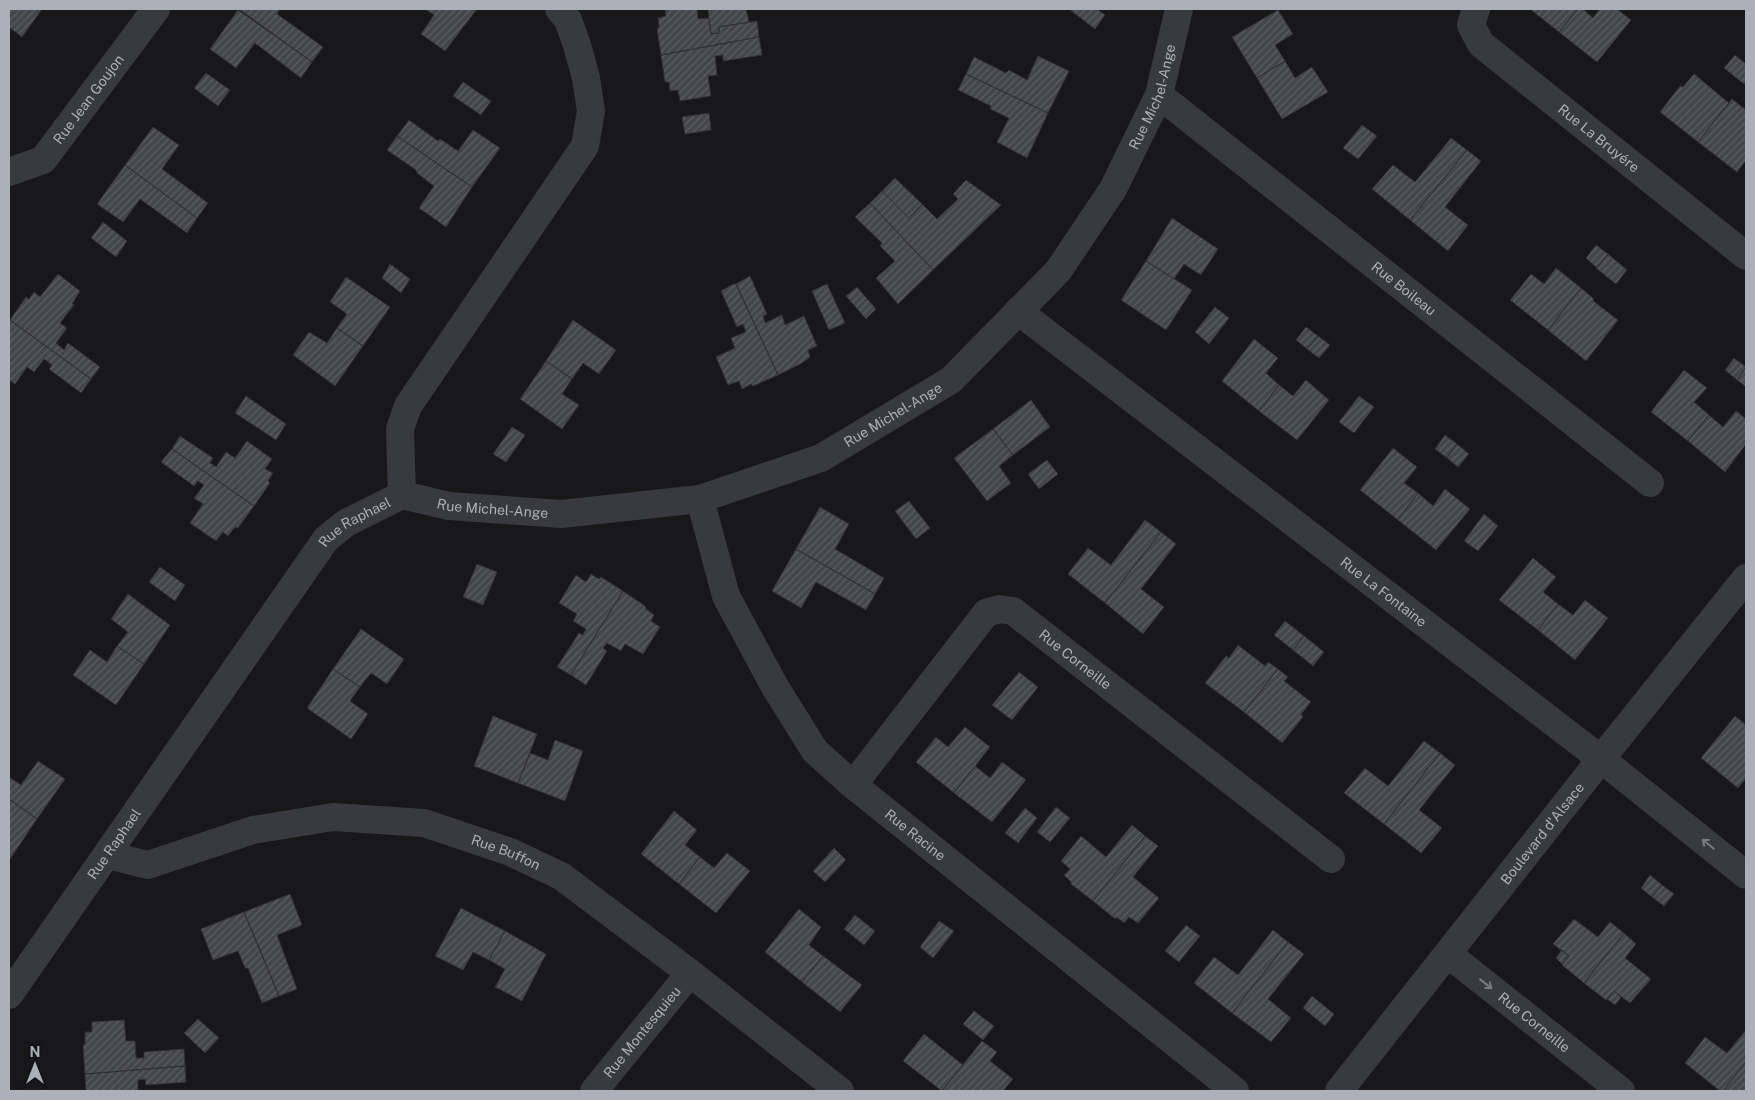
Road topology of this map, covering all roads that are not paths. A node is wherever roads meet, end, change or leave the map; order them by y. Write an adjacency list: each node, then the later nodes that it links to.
1 (156, 9): 6 (street, Rue Jean Goujon)
2 (1179, 9): 5 (street, Rue Michel-Ange)
3 (1476, 9): 7 (street, Rue La Bruyére)
4 (563, 15): 10 (street, Rue Raphael)
5 (1159, 95): 8 (street, Rue Michel-Ange); 9 (street, Rue Boileau)
6 (9, 172)
7 (1746, 256)
8 (1018, 312): 11 (street, Rue Michel-Ange); 13 (street, Rue La Fontaine)
9 (1650, 483)
10 (402, 495): 11 (street, Rue Michel-Ange); 15 (street, Rue Raphael)
11 (700, 499): 14 (street, Rue Racine)
12 (1746, 578): 13 (street, Boulevard d'Alsace)
13 (1601, 759): 17 (street, Rue La Fontaine, one-way to 13); 18 (street, Boulevard d'Alsace)
14 (853, 785): 16 (street, Rue Corneille); 23 (street, Rue Racine)
15 (108, 855): 19 (street, Rue Buffon); 20 (street, Rue Raphael)
16 (1331, 859)
17 (1746, 875)
18 (1448, 954): 24 (street, Boulevard d'Alsace); 25 (street, Rue Corneille, one-way to 25)
19 (690, 973): 21 (street, Rue Montesquieu); 22 (street, Rue Buffon)
20 (9, 995)
21 (594, 1091)
22 (840, 1091)
23 (1235, 1091)
24 (1339, 1091)
25 (1621, 1091)

